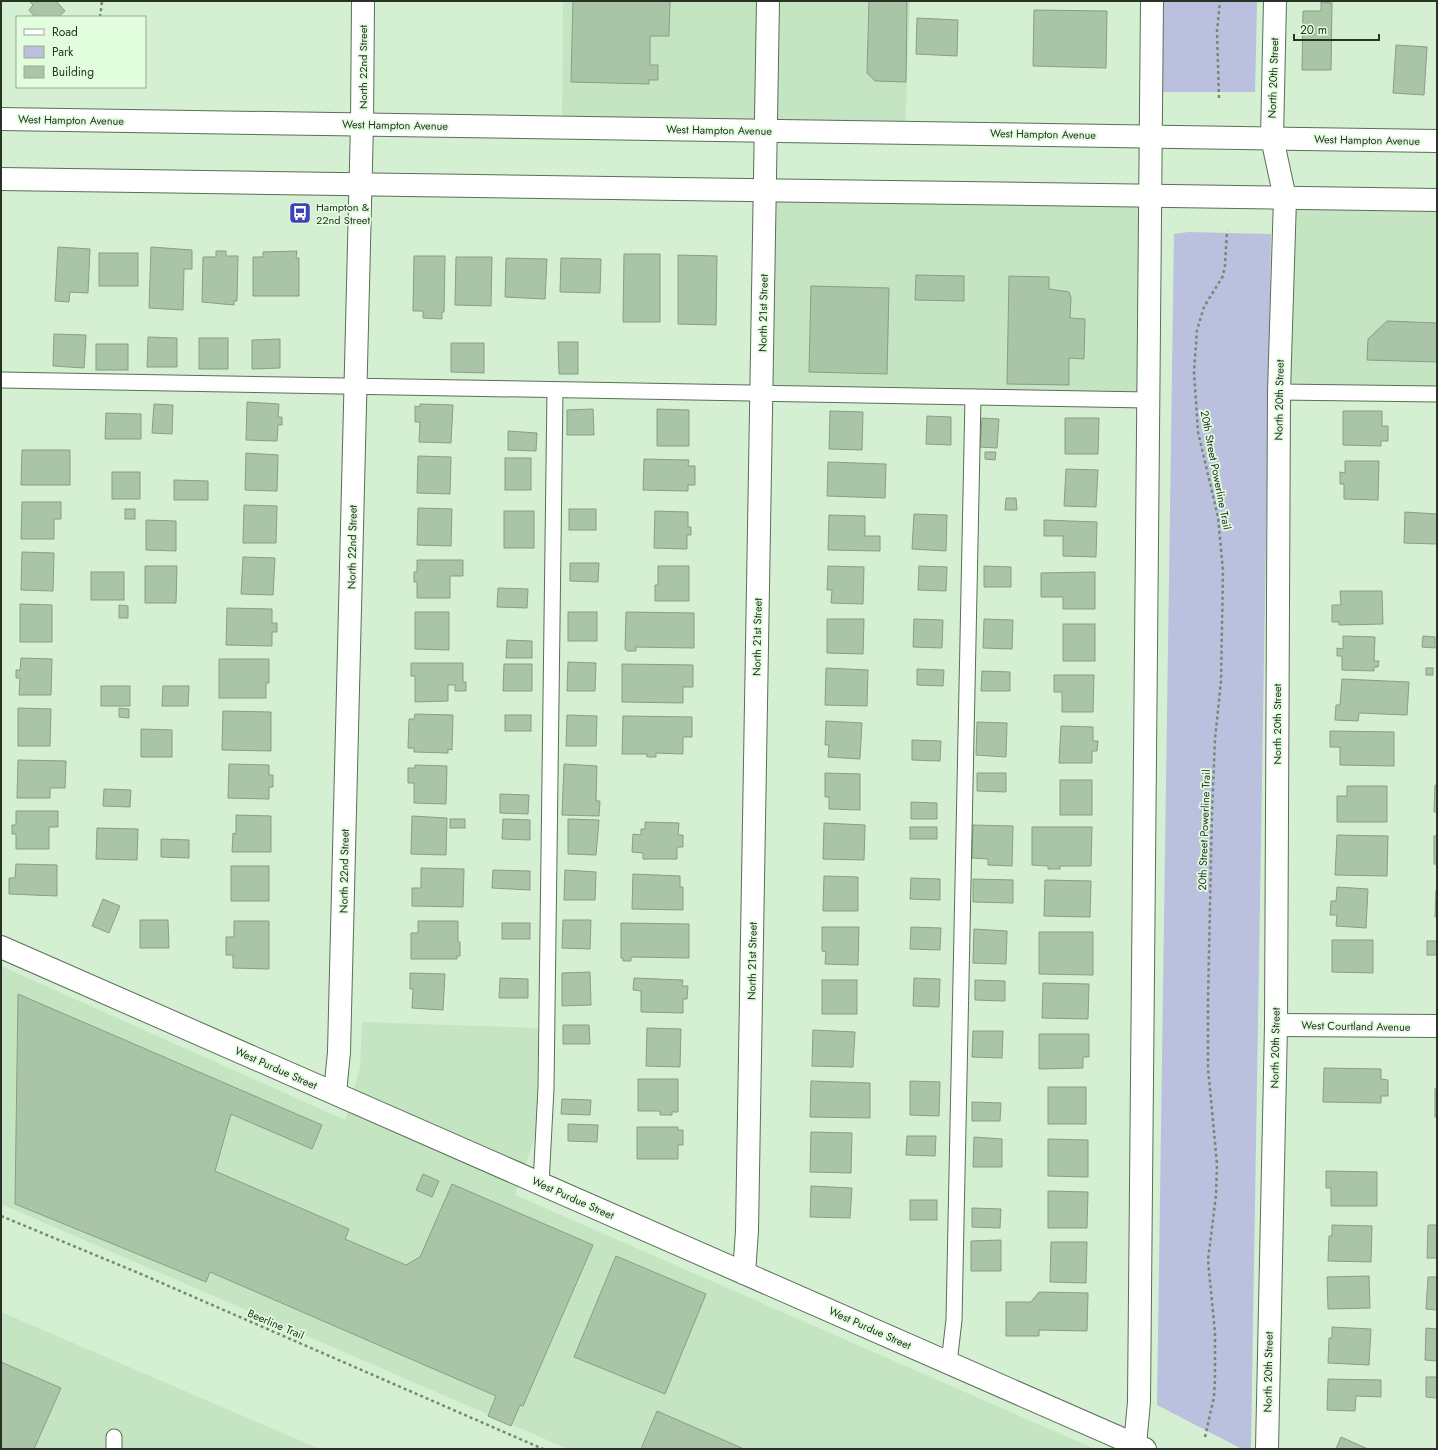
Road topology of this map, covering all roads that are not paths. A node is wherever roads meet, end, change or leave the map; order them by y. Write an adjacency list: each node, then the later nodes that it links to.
1 (364, 1): 6 (street, North 22nd Street)
2 (768, 1): 7 (street, North 21st Street)
3 (1152, 1): 8 (street)
4 (1275, 1): 9 (street, North 20th Street)
5 (1, 119): 6 (street, West Hampton Avenue)
6 (362, 124): 7 (street, West Hampton Avenue); 12 (street, North 22nd Street)
7 (766, 130): 8 (street, West Hampton Avenue); 13 (street, North 21st Street)
8 (1150, 136): 9 (street, West Hampton Avenue); 14 (street)
9 (1272, 138): 10 (street, West Hampton Avenue); 15 (street, North 20th Street)
10 (1437, 141)
11 (1, 179): 12 (street)
12 (361, 184): 13 (street); 18 (street, North 22nd Street)
13 (765, 190): 14 (street); 21 (street, North 21st Street)
14 (1150, 196): 15 (street); 24 (street)
15 (1285, 198): 16 (street); 20 (street, North 20th Street)
16 (1437, 200)
17 (1, 380): 18 (lane)
18 (356, 386): 19 (lane); 28 (street, North 22nd Street)
19 (555, 390): 21 (lane); 29 (lane)
20 (1279, 392): 22 (lane); 26 (street, North 20th Street)
21 (761, 394): 23 (lane); 30 (street, North 21st Street)
22 (1437, 394)
23 (973, 397): 24 (lane); 31 (lane)
24 (1148, 400): 32 (street)
25 (1, 947): 28 (street, West Purdue Street)
26 (1276, 1025): 27 (street, West Courtland Avenue); 33 (street, North 20th Street)
27 (1437, 1026)
28 (335, 1093): 29 (street, West Purdue Street)
29 (542, 1184): 30 (street, West Purdue Street)
30 (744, 1273): 31 (street, West Purdue Street)
31 (949, 1363): 32 (street, West Purdue Street)
32 (1140, 1447)
33 (1267, 1449)

